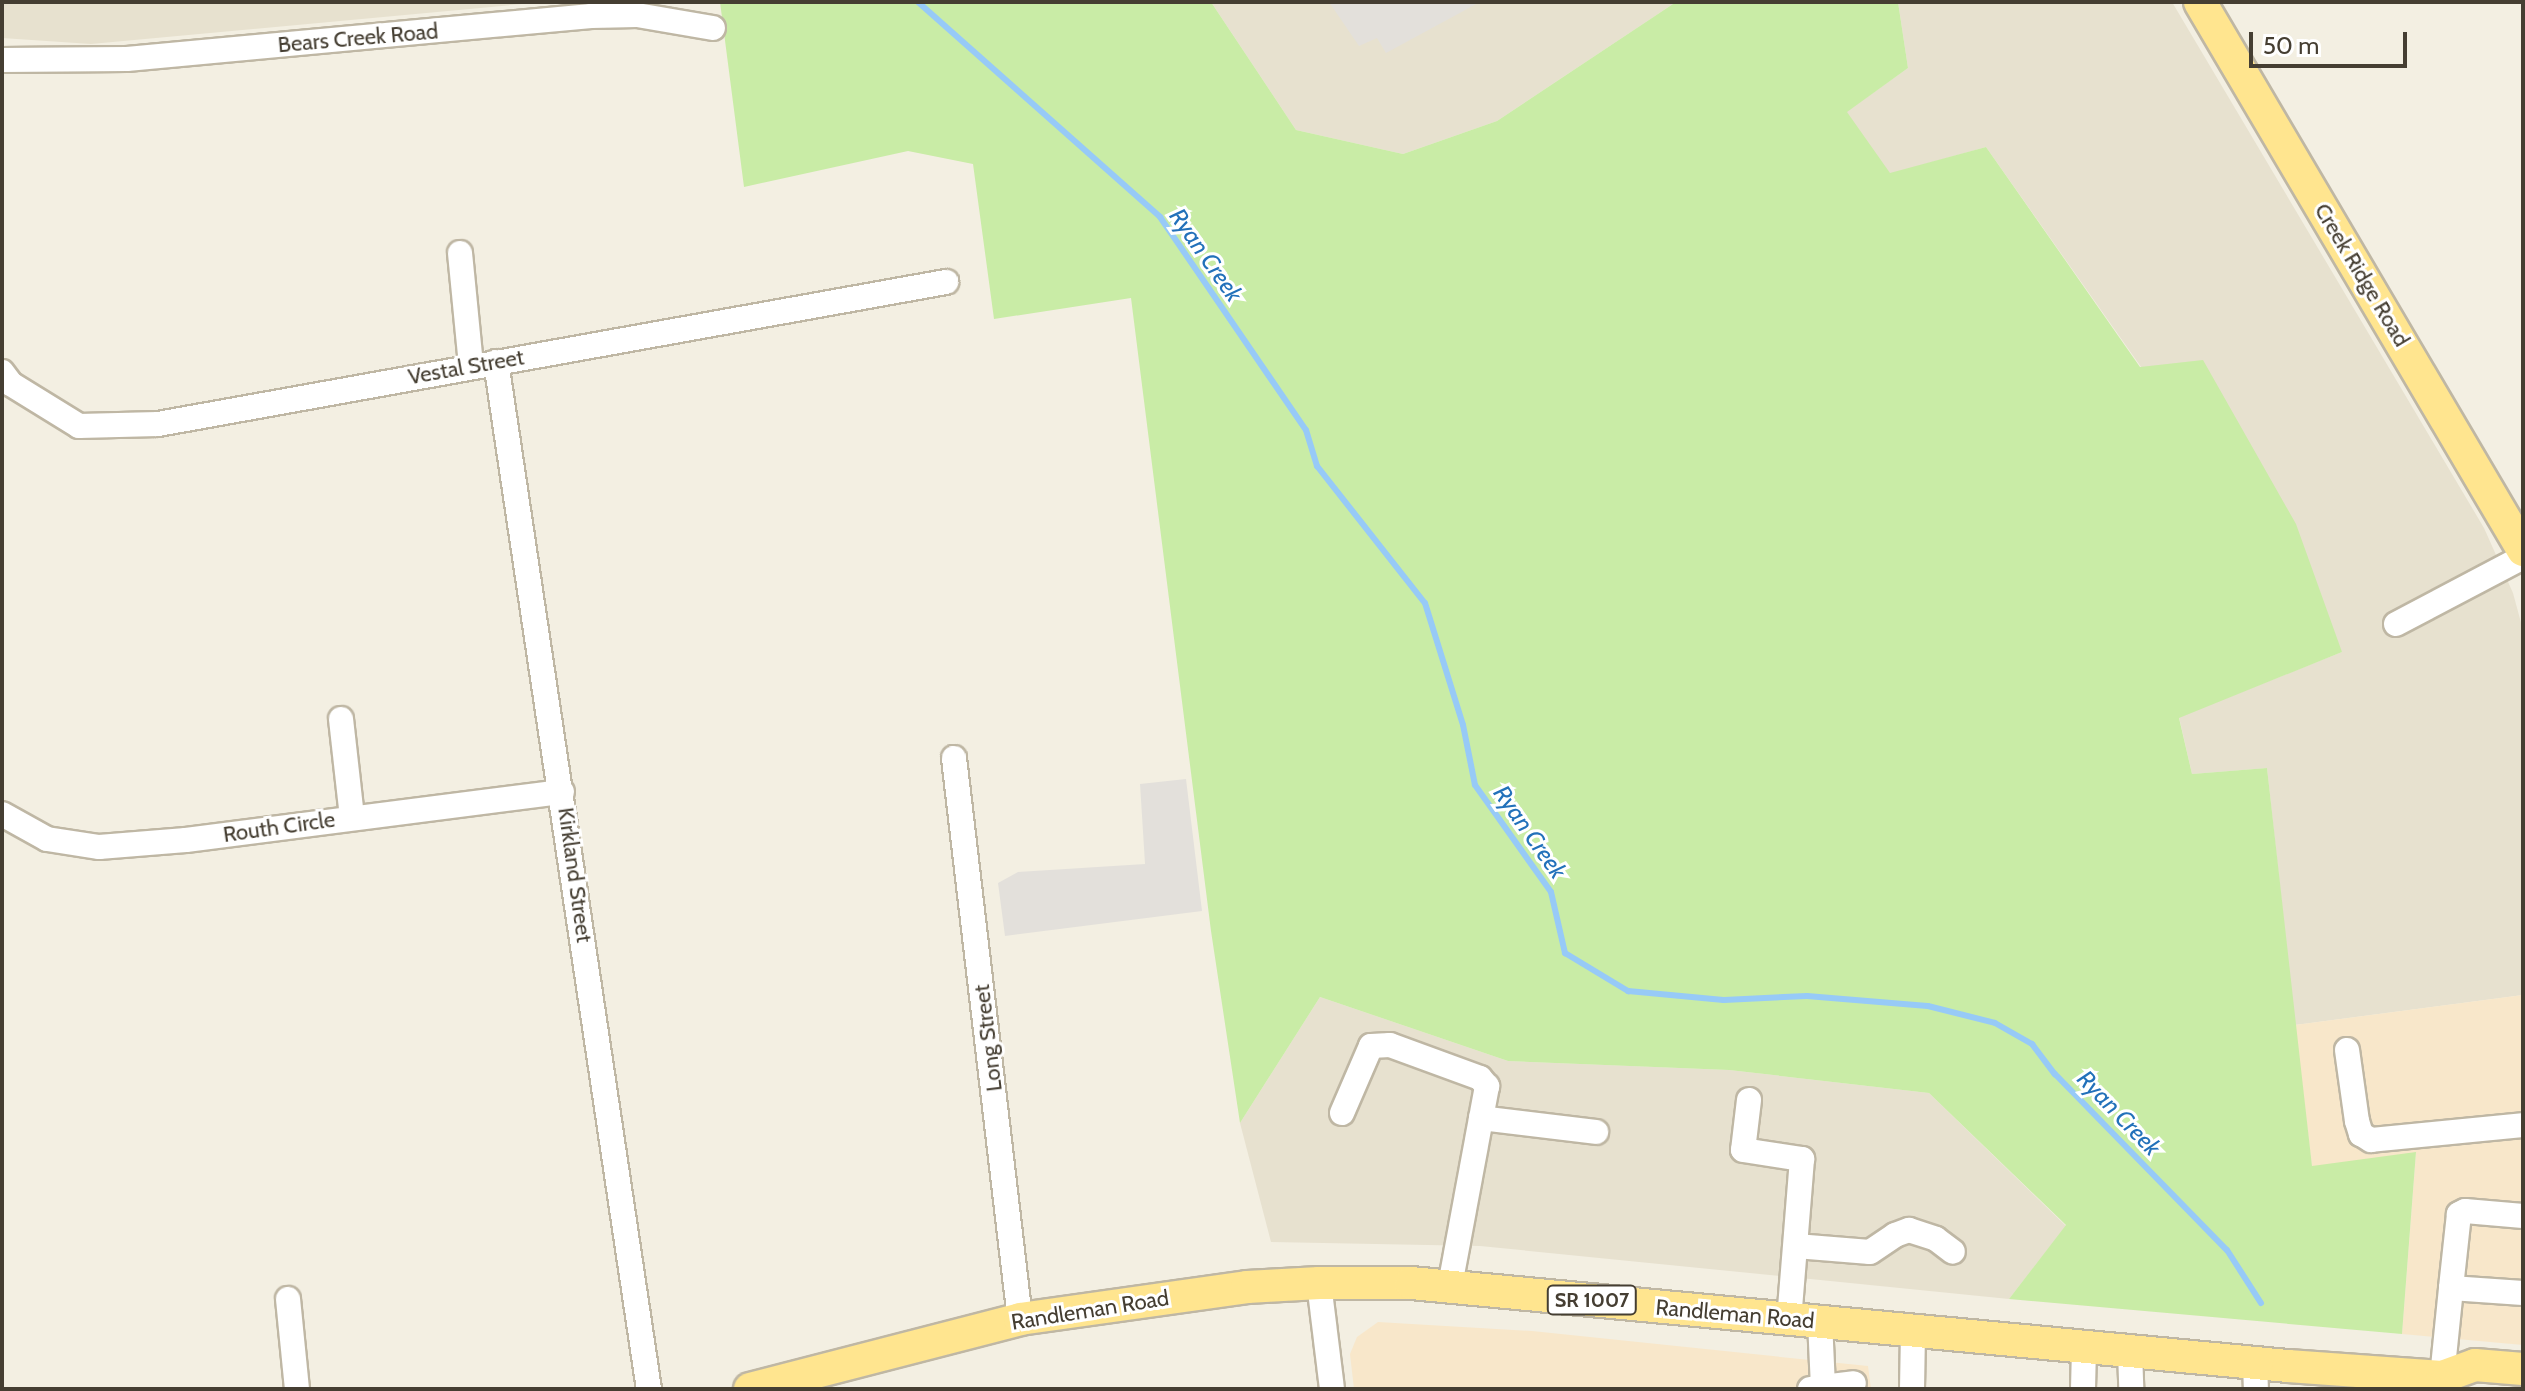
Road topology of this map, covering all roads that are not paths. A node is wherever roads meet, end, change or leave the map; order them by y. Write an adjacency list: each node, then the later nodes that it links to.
1 (2200, 2): 9 (main road, Creek Ridge Road)
2 (713, 28): 3 (street, Bears Creek Road)
3 (2, 60)
4 (460, 253): 7 (street)
5 (946, 282): 6 (street, Vestal Street)
6 (496, 362): 7 (street, Vestal Street); 13 (street, Kirkland Street)
7 (471, 366): 8 (street, Vestal Street)
8 (2, 372)
9 (2522, 543): 10 (street)
10 (2396, 624)
11 (341, 719): 15 (street)
12 (954, 758): 30 (street, Long Street)
13 (562, 792): 15 (street, Routh Circle); 41 (street, Kirkland Street)
14 (2, 814): 15 (street, Routh Circle)
15 (352, 817)
16 (2347, 1050): 20 (street)
17 (1749, 1100): 23 (street)
18 (1342, 1113): 19 (street)
19 (1481, 1118): 21 (street); 26 (street)
20 (2523, 1125)
21 (1596, 1132)
22 (2523, 1216): 27 (street)
23 (1796, 1246): 24 (street); 31 (street)
24 (1953, 1252)
25 (1319, 1283): 26 (main road, Randleman Road / SR 1007); 30 (main road, Randleman Road / SR 1007); 43 (street)
26 (1450, 1286): 31 (main road, Randleman Road / SR 1007)
27 (2451, 1288): 28 (street); 38 (street)
28 (2523, 1293)
29 (288, 1299): 40 (street)
30 (1020, 1319): 42 (main road, Randleman Road / SR 1007)
31 (1804, 1320): 32 (main road, Randleman Road / SR 1007); 39 (street)
32 (1913, 1331): 33 (main road, Randleman Road / SR 1007); 44 (street)
33 (2084, 1347): 34 (main road, Randleman Road / SR 1007); 45 (street)
34 (2130, 1351): 36 (main road, Randleman Road / SR 1007); 46 (street)
35 (2523, 1369): 38 (main road, Randleman Road / SR 1007)
36 (2256, 1376): 38 (main road, Randleman Road / SR 1007)
37 (1854, 1383): 39 (street)
38 (2449, 1385)
39 (1816, 1388)
40 (297, 1389)
41 (649, 1389)
42 (750, 1389)
43 (1332, 1389)
44 (1912, 1389)
45 (2083, 1389)
46 (2131, 1389)

